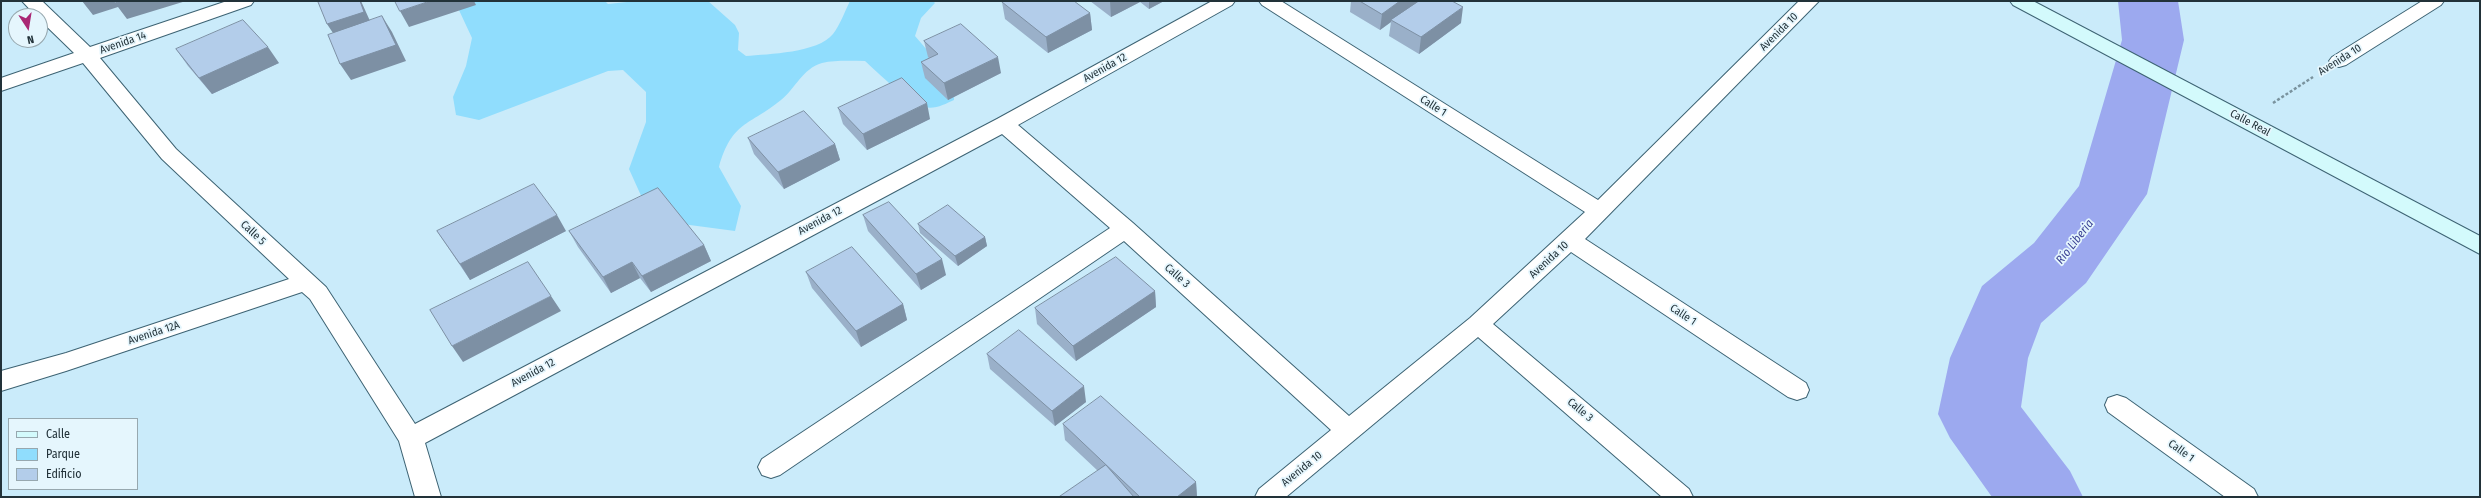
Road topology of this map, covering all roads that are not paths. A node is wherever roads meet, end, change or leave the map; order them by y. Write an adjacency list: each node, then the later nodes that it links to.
1 (31, 1): 8 (street, Calle 5)
2 (245, 1): 8 (street, Avenida 14)
3 (1226, 1): 11 (street, Avenida 12)
4 (1268, 1): 12 (street, Calle 1)
5 (1810, 1): 12 (street, Avenida 10)
6 (2019, 1): 15 (street, Calle Real)
7 (2435, 1): 9 (street, Avenida 10)
8 (87, 55): 10 (street, Avenida 14); 16 (street, Calle 5)
9 (2339, 61)
10 (1, 85)
11 (1004, 124): 13 (street, Calle 3); 22 (street, Avenida 12)
12 (1598, 210): 14 (street, Avenida 10)
13 (1125, 229): 21 (street, Calle 3); 23 (street)
14 (1570, 240): 17 (street, Avenida 10); 19 (street, Calle 1)
15 (2480, 246)
16 (306, 282): 18 (street, Avenida 12A); 22 (street, Calle 5)
17 (1478, 324): 21 (street, Avenida 10); 26 (street, Calle 3)
18 (1, 381)
19 (1796, 390)
20 (2117, 406): 27 (street, Calle 1)
21 (1349, 431): 25 (street, Avenida 10)
22 (411, 438): 24 (street, Calle 5)
23 (771, 467)
24 (428, 497)
25 (1268, 497)
26 (1680, 497)
27 (2245, 497)

